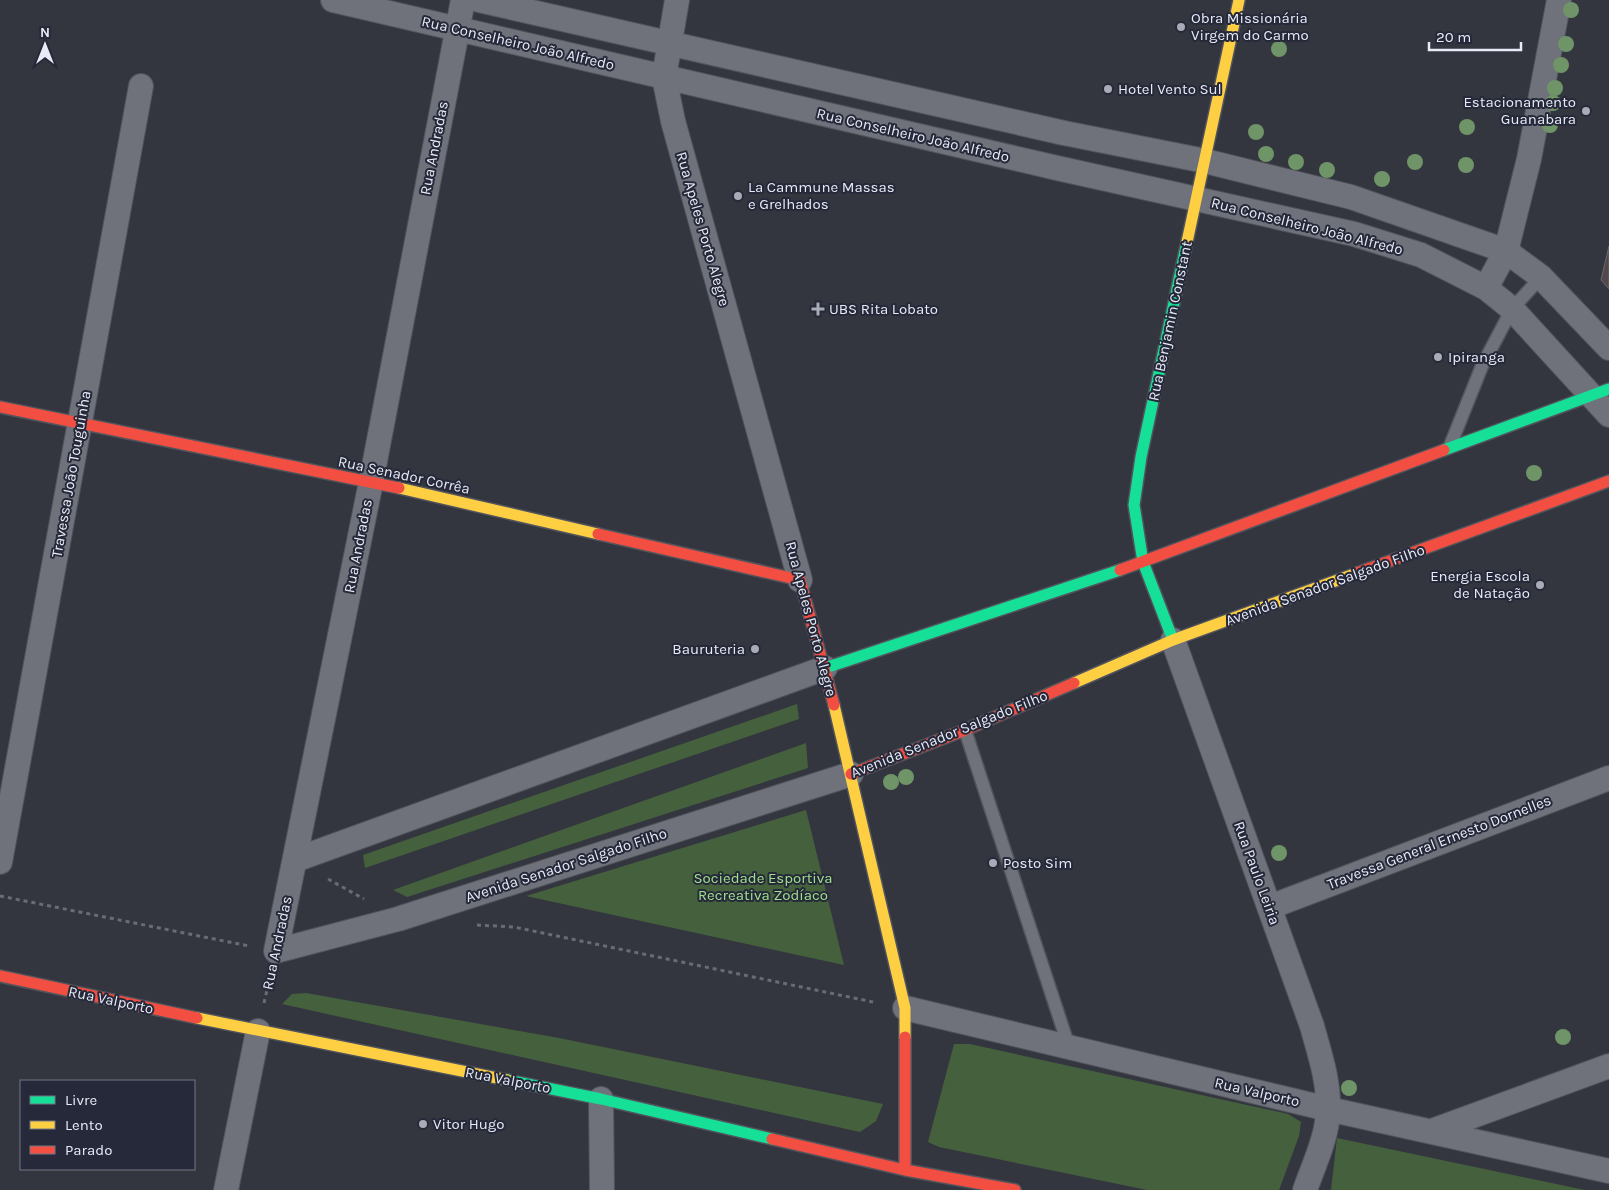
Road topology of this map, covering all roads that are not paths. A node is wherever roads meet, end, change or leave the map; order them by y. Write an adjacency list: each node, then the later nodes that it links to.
1 (333, 0): 8 (street, Rua Conselheiro João Alfredo)
2 (463, 0): 8 (street, Rua Andradas)
3 (479, 0): 7 (street)
4 (677, 0): 9 (street, Rua Apeles Porto Alegre)
5 (1240, 0): 16 (main road, Rua Benjamin Constant)
6 (1559, 0): 19 (street)
7 (585, 25): 9 (street); 10 (street)
8 (456, 28): 10 (street, Rua Conselheiro João Alfredo); 30 (street, Rua Andradas)
9 (669, 43): 11 (street, Rua Apeles Porto Alegre); 12 (street)
10 (577, 56): 11 (street, Rua Conselheiro João Alfredo)
11 (664, 77): 14 (street, Rua Conselheiro João Alfredo); 32 (street, Rua Apeles Porto Alegre)
12 (848, 83): 14 (street); 15 (street)
13 (141, 86): 27 (street, Travessa João Touguinha)
14 (841, 118): 17 (street, Rua Conselheiro João Alfredo)
15 (1064, 133): 16 (street); 17 (street)
16 (1205, 161): 18 (main road, Rua Benjamin Constant); 19 (street)
17 (1057, 168): 18 (street, Rua Conselheiro João Alfredo)
18 (1197, 199): 21 (street, Rua Conselheiro João Alfredo); 31 (main road, Rua Benjamin Constant)
19 (1506, 251): 20 (street); 21 (street)
20 (1541, 276): 22 (lane); 23 (street)
21 (1486, 288): 22 (street, Rua Conselheiro João Alfredo)
22 (1512, 309): 24 (street, Rua Conselheiro João Alfredo); 28 (lane)
23 (1609, 348)
24 (1601, 392): 26 (street, Rua Conselheiro João Alfredo); 28 (main road)
25 (0, 406): 27 (main road, Rua Senador Corrêa)
26 (1609, 415)
27 (80, 423): 30 (main road, Rua Senador Corrêa); 39 (street, Travessa João Touguinha)
28 (1450, 446): 31 (main road)
29 (1609, 481): 33 (main road, Avenida Senador Salgado Filho)
30 (371, 482): 32 (main road, Rua Senador Corrêa); 38 (street, Rua Andradas)
31 (1143, 562): 33 (main road, Rua Benjamin Constant); 34 (main road)
32 (800, 580): 34 (main road, Rua Apeles Porto Alegre)
33 (1173, 640): 35 (main road, Avenida Senador Salgado Filho); 40 (street, Rua Paulo Leiria)
34 (826, 668): 36 (main road, Rua Apeles Porto Alegre); 38 (street)
35 (965, 730): 36 (main road, Avenida Senador Salgado Filho); 45 (lane)
36 (852, 774): 41 (street, Avenida Senador Salgado Filho); 43 (main road, Rua Apeles Porto Alegre)
37 (1609, 778): 40 (street, Travessa General Ernesto Dornelles)
38 (295, 860): 41 (street, Rua Andradas)
39 (0, 862)
40 (1270, 907): 48 (street, Rua Paulo Leiria)
41 (276, 951)
42 (0, 976): 44 (main road, Rua Valporto)
43 (905, 1008): 45 (street, Rua Valporto); 50 (main road, Rua Apeles Porto Alegre)
44 (258, 1031): 47 (main road, Rua Valporto); 52 (street)
45 (1069, 1048): 48 (street, Rua Valporto)
46 (1609, 1066): 49 (street)
47 (602, 1099): 50 (main road, Rua Valporto); 53 (street)
48 (1328, 1109): 49 (street, Rua Valporto); 55 (street)
49 (1432, 1130): 51 (street, Rua Valporto)
50 (905, 1170): 54 (main road, Rua Valporto)
51 (1609, 1171)
52 (226, 1190)
53 (602, 1190)
54 (1015, 1190)
55 (1305, 1190)

